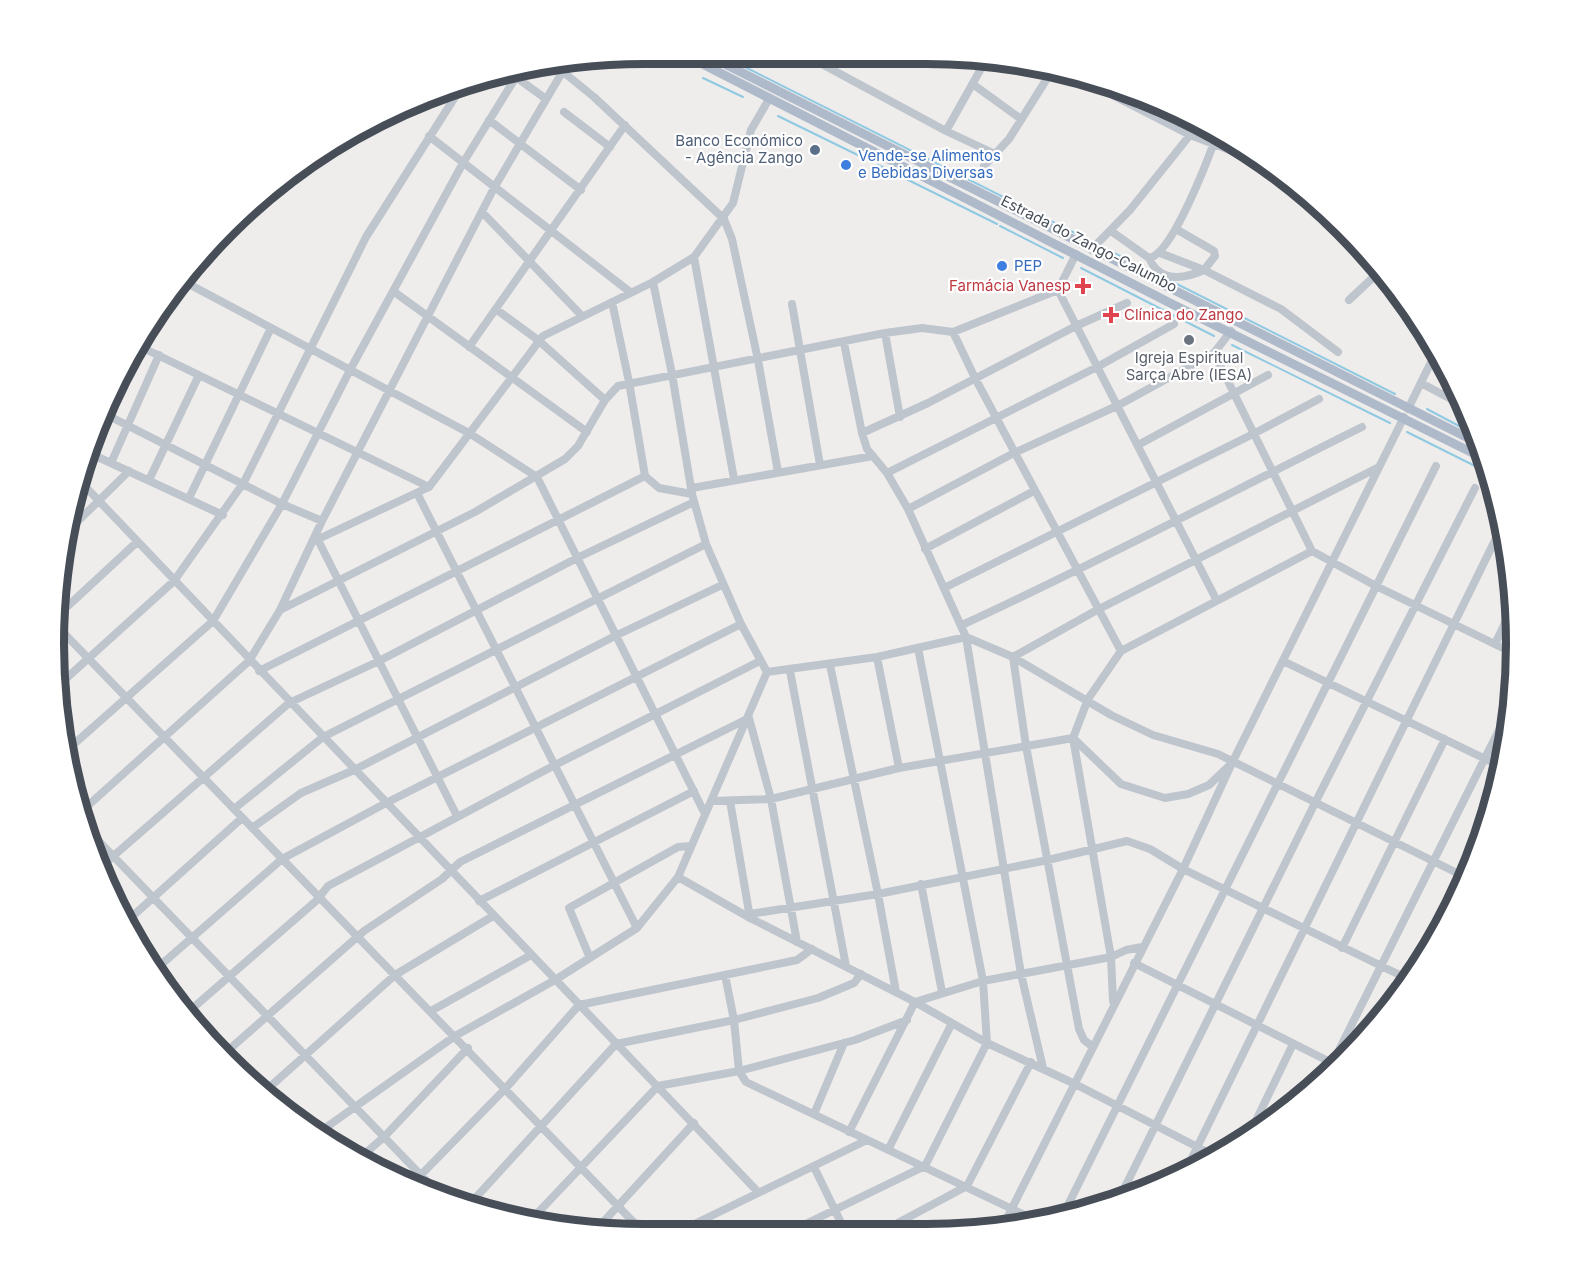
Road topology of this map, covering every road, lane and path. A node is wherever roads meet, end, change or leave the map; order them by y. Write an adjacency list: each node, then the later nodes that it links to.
1 (702, 64): 13 (main road, Estrada do Zango-Calumbo)
2 (725, 64): 37 (main road, Estrada do Zango-Calumbo)
3 (822, 64): 19 (street)
4 (982, 67): 10 (street)
5 (566, 69): 18 (street)
6 (563, 70): 12 (street)
7 (1047, 78): 16 (street)
8 (518, 79): 12 (street)
9 (509, 81): 17 (street)
10 (974, 85): 16 (street); 19 (street)
11 (455, 96): 21 (street)
12 (546, 99): 23 (street)
13 (769, 99): 33 (street); 39 (main road, Estrada do Zango-Calumbo)
14 (1135, 104): 20 (street)
15 (564, 112): 25 (street)
16 (1021, 119): 27 (street)
17 (489, 120): 23 (street); 28 (street)
18 (625, 125): 25 (street); 33 (street)
19 (946, 131): 27 (street)
20 (1190, 135): 24 (street); 35 (street)
21 (429, 136): 28 (street); 67 (street)
22 (1214, 141): 24 (street)
23 (519, 144): 30 (street); 31 (street)
24 (1213, 145): 26 (street); 34 (street)
25 (610, 147): 31 (street)
26 (1230, 151)
27 (995, 154): 29 (street)
28 (463, 162): 30 (street); 48 (street)
29 (984, 166)
30 (495, 188): 32 (street); 36 (street)
31 (581, 190): 36 (street)
32 (482, 212): 42 (street); 55 (street)
33 (724, 219): 40 (street); 72 (street)
34 (1176, 229): 38 (street); 43 (street)
35 (1111, 231): 37 (street); 41 (street)
36 (552, 232): 42 (street); 49 (street)
37 (1091, 250): 92 (main road, Estrada do Zango-Calumbo)
38 (1160, 253): 41 (street); 43 (street)
39 (1076, 254): 47 (street); 60 (main road, Estrada do Zango-Calumbo)
40 (694, 257): 45 (street); 75 (street)
41 (1149, 258): 43 (street)
42 (531, 262): 54 (street); 56 (street)
43 (1204, 270): 69 (street)
44 (1374, 277): 50 (street)
45 (653, 282): 49 (street); 77 (street)
46 (190, 284): 59 (street)
47 (1058, 290): 58 (street); 61 (street)
48 (393, 291): 55 (street); 76 (street)
49 (630, 292): 51 (street)
50 (1349, 300)
51 (612, 302): 56 (street); 82 (street)
52 (1127, 303): 58 (street)
53 (792, 304): 68 (street)
54 (497, 310): 63 (street); 65 (street)
55 (428, 316): 65 (street); 84 (street)
56 (582, 316): 63 (street)
57 (1174, 324): 74 (street)
58 (1076, 326): 74 (street); 81 (street)
59 (271, 328): 67 (street); 85 (street)
60 (1231, 331): 70 (street); 92 (main road, Estrada do Zango-Calumbo)
61 (953, 332): 62 (street); 81 (street)
62 (885, 333): 64 (street); 94 (street)
63 (538, 340): 80 (street); 89 (street)
64 (844, 343): 68 (street); 101 (street)
65 (470, 347): 80 (street)
66 (145, 349): 71 (street)
67 (310, 349): 76 (street); 91 (street)
68 (800, 351): 72 (street); 113 (street)
69 (1338, 352)
70 (1214, 353): 86 (street); 90 (street)
71 (159, 355): 78 (street); 96 (street)
72 (758, 360): 75 (street); 118 (street)
73 (1432, 361): 83 (street)
74 (1099, 366): 90 (street); 95 (street)
75 (714, 368): 77 (street); 122 (street)
76 (350, 370): 84 (street); 99 (street)
77 (672, 374): 82 (street); 131 (street)
78 (199, 375): 85 (street); 104 (street)
79 (1268, 375): 86 (street)
80 (510, 377): 98 (street); 100 (street)
81 (975, 378): 94 (street); 95 (street)
82 (629, 382): 89 (street); 120 (street)
83 (1421, 382): 88 (street); 92 (street)
84 (389, 391): 100 (street); 106 (street)
85 (238, 394): 91 (street); 112 (street)
86 (1234, 395): 102 (street); 105 (street)
87 (1318, 399): 102 (street)
88 (1451, 399)
89 (605, 400): 98 (street)
90 (1119, 405): 105 (street); 108 (street)
91 (279, 413): 99 (street); 125 (street)
92 (1406, 413): 103 (main road, Estrada do Zango-Calumbo); 107 (main road, Estrada do Zango-Calumbo); 115 (street)
93 (111, 417): 96 (street)
94 (900, 417): 101 (street)
95 (996, 417): 108 (street); 119 (street)
96 (128, 425): 104 (street); 111 (street)
97 (1362, 427): 117 (street)
98 (587, 432): 121 (street)
99 (318, 433): 106 (street); 134 (street)
100 (469, 433): 121 (street); 127 (street)
101 (861, 433): 110 (street)
102 (1255, 433): 117 (street); 124 (street)
103 (1467, 439)
104 (165, 444): 112 (street); 123 (street)
105 (1138, 445): 124 (street)
106 (358, 452): 127 (street); 141 (street)
107 (1473, 452)
108 (1014, 453): 129 (street); 135 (street)
109 (96, 456): 111 (street)
110 (873, 456): 113 (street); 119 (street)
111 (111, 463): 116 (street)
112 (205, 463): 125 (street); 132 (street)
113 (820, 465): 118 (street)
114 (1436, 466): 158 (street)
115 (1379, 467): 136 (street); 152 (street)
116 (129, 471): 123 (street); 133 (street)
117 (1273, 471): 136 (street); 139 (street)
118 (778, 472): 122 (street)
119 (887, 473): 135 (street)
120 (645, 476): 131 (street); 138 (street)
121 (537, 477): 138 (street); 142 (street)
122 (734, 479): 131 (street)
123 (149, 480): 132 (street)
124 (1156, 481): 139 (street); 143 (street)
125 (244, 482): 134 (street); 137 (street)
126 (86, 487): 133 (street)
127 (429, 487): 130 (street)
128 (1474, 488): 162 (street)
129 (1034, 491): 143 (street); 148 (street)
130 (417, 493): 142 (street); 145 (street)
131 (693, 495): 147 (street); 150 (street)
132 (189, 498): 137 (street)
133 (99, 501): 140 (street); 146 (street)
134 (282, 504): 141 (street); 168 (street)
135 (908, 509): 148 (street)
136 (1292, 510): 149 (street); 151 (street)
137 (223, 515): 155 (street)
138 (557, 520): 150 (street); 153 (street)
139 (1175, 520): 151 (street); 154 (street)
140 (78, 521)
141 (322, 521): 145 (street)
142 (435, 531): 153 (street); 156 (street)
143 (1056, 531): 154 (street); 159 (street)
144 (1496, 539): 170 (street)
145 (315, 541): 156 (street); 164 (street)
146 (137, 542): 155 (street); 163 (street)
147 (706, 544): 157 (street); 160 (street)
148 (925, 549): 159 (street)
149 (1312, 551): 152 (street); 161 (street)
150 (577, 558): 160 (street); 165 (street)
151 (1195, 560): 161 (street); 166 (street)
152 (1332, 562): 158 (street); 187 (street)
153 (456, 572): 165 (street); 167 (street)
154 (1077, 572): 166 (street); 172 (street)
155 (174, 581): 168 (street); 183 (street)
156 (339, 582): 164 (street); 167 (street)
157 (722, 585): 169 (street); 174 (street)
158 (1376, 586): 162 (street); 194 (street)
159 (944, 588): 172 (street)
160 (596, 598): 174 (street); 178 (street)
161 (1216, 599): 180 (street)
162 (1417, 606): 170 (street); 199 (street)
163 (66, 608)
164 (280, 610): 184 (street)
165 (474, 610): 178 (street); 185 (street)
166 (1097, 610): 180 (street); 182 (street)
167 (360, 620): 185 (street); 189 (street)
168 (213, 621): 184 (street); 196 (street)
169 (741, 624): 186 (street); 192 (street)
170 (1453, 624): 176 (street); 203 (street)
171 (1505, 624): 176 (street)
172 (962, 625): 175 (street)
173 (65, 634): 183 (street)
174 (615, 636): 192 (street); 195 (street)
175 (966, 637): 177 (street); 182 (street); 214 (street)
176 (1495, 644): 179 (street)
177 (918, 648): 181 (street); 216 (street)
178 (494, 649): 195 (street); 197 (street)
179 (1506, 649)
180 (1121, 651): 198 (street)
181 (877, 657): 188 (street); 220 (street)
182 (1013, 657): 198 (street); 212 (street)
183 (89, 659): 193 (street); 196 (street)
184 (249, 661): 189 (street); 207 (street)
185 (379, 661): 197 (street); 200 (street)
186 (760, 661): 191 (street); 201 (street)
187 (1283, 661): 194 (street); 217 (street)
188 (830, 665): 190 (street); 224 (street)
189 (259, 671): 200 (street)
190 (790, 671): 191 (street); 226 (street)
191 (767, 672): 202 (street)
192 (635, 676): 201 (street); 204 (street)
193 (66, 679)
194 (1329, 684): 199 (street); 225 (street)
195 (514, 688): 204 (street); 208 (street)
196 (126, 698): 207 (street); 211 (street)
197 (397, 698): 206 (street); 208 (street)
198 (1088, 699): 209 (street); 217 (street)
199 (1367, 702): 203 (street); 231 (street)
200 (289, 704): 206 (street); 222 (street)
201 (654, 715): 213 (street); 219 (street)
202 (749, 718): 213 (street); 228 (street); 229 (street)
203 (1406, 720): 210 (street); 239 (street)
204 (536, 727): 219 (street); 223 (street)
205 (1499, 730): 215 (street)
206 (322, 736): 221 (street); 235 (street)
207 (166, 737): 222 (street); 234 (street)
208 (417, 737): 221 (street); 223 (street)
209 (1073, 738): 212 (street); 217 (street); 246 (street)
210 (1445, 739): 215 (street); 242 (street)
211 (74, 744)
212 (1026, 746): 214 (street); 249 (street)
213 (675, 753): 227 (street); 233 (street)
214 (985, 753): 216 (street); 252 (street)
215 (1485, 758): 218 (street); 250 (street)
216 (939, 761): 220 (street); 256 (street)
217 (1232, 762): 225 (street); 253 (street)
218 (1493, 762)
219 (555, 765): 233 (street); 237 (street)
220 (899, 768): 224 (street)
221 (354, 770): 232 (street); 240 (street)
222 (203, 777): 235 (street); 247 (street)
223 (437, 777): 232 (street); 237 (street)
224 (855, 780): 226 (street); 261 (street)
225 (1275, 783): 231 (street); 260 (street)
226 (811, 790): 228 (street); 264 (street)
227 (694, 791): 236 (street); 243 (street)
228 (771, 799): 230 (street); 266 (street)
229 (712, 801): 230 (street); 236 (street)
230 (730, 801): 270 (street)
231 (1315, 802): 239 (street); 267 (street)
232 (386, 803): 241 (street); 248 (street)
233 (574, 804): 243 (street); 254 (street)
234 (87, 805)
235 (234, 809): 238 (street)
236 (705, 814): 245 (street)
237 (457, 816): 241 (street)
238 (242, 818): 240 (street); 263 (street)
239 (1355, 822): 242 (street); 272 (street)
240 (252, 828): 248 (street)
241 (419, 837): 254 (street); 262 (street)
242 (1394, 841): 250 (street); 277 (street)
243 (593, 842): 258 (street); 265 (street)
244 (100, 843): 247 (street)
245 (691, 846): 257 (street); 258 (street)
246 (1094, 848): 249 (street); 253 (street); 280 (street)
247 (113, 857): 251 (street); 263 (street)
248 (282, 859): 262 (street); 274 (street)
249 (1048, 860): 252 (street); 284 (street)
250 (1432, 860): 255 (street); 286 (street)
251 (107, 862)
252 (1004, 868): 256 (street); 288 (street)
253 (1183, 869): 260 (street); 276 (street)
254 (452, 871): 265 (street); 273 (street)
255 (1458, 873)
256 (962, 876): 259 (street); 294 (street)
257 (678, 877): 270 (street); 271 (street)
258 (614, 882): 271 (street); 281 (street)
259 (921, 885): 261 (street); 297 (street)
260 (1224, 888): 267 (street); 295 (street)
261 (878, 894): 264 (street); 296 (street)
262 (320, 896): 273 (street); 291 (street)
263 (153, 898): 268 (street); 274 (street)
264 (834, 900): 266 (street); 285 (street)
265 (479, 901): 269 (street)
266 (792, 907): 270 (street); 275 (street)
267 (1263, 908): 272 (street); 301 (street)
268 (133, 916)
269 (493, 916): 279 (street); 289 (street)
270 (750, 916): 275 (street)
271 (637, 928): 281 (street)
272 (1303, 928): 277 (street); 308 (street)
273 (358, 936): 289 (street); 304 (street)
274 (192, 937): 283 (street); 291 (street)
275 (797, 942): 278 (street)
276 (1142, 947): 280 (street); 282 (street)
277 (1342, 948): 286 (street)
278 (812, 949): 285 (street); 290 (street)
279 (531, 955): 293 (street); 303 (street)
280 (1111, 957): 284 (street); 299 (street)
281 (590, 958): 293 (street)
282 (1134, 963): 295 (street); 299 (street)
283 (161, 965)
284 (1068, 965): 288 (street); 314 (street)
285 (846, 966): 287 (street)
286 (1380, 967): 292 (street); 316 (street)
287 (861, 974): 296 (street); 305 (street)
288 (1022, 974): 294 (street); 321 (street)
289 (395, 975): 303 (street); 318 (street)
290 (725, 975): 300 (street); 305 (street)
291 (231, 976): 302 (street); 304 (street)
292 (1401, 977)
293 (555, 980): 300 (street); 309 (street)
294 (983, 981): 297 (street); 311 (street)
295 (1176, 986): 301 (street); 328 (street)
296 (896, 992): 298 (street)
297 (942, 992): 298 (street)
298 (915, 1002): 306 (street); 307 (street)
299 (1113, 1003): 314 (street)
300 (579, 1005): 312 (street); 326 (street)
301 (1215, 1005): 308 (street); 332 (street)
302 (193, 1008)
303 (431, 1011): 309 (street)
304 (268, 1016): 317 (street); 318 (street)
305 (734, 1020): 312 (street); 322 (street)
306 (907, 1020): 310 (street); 335 (street)
307 (952, 1023): 311 (street); 339 (street)
308 (1255, 1025): 313 (street); 338 (street)
309 (455, 1036): 315 (street); 327 (street)
310 (844, 1043): 322 (street); 329 (street)
311 (987, 1043): 320 (street); 344 (street)
312 (616, 1044): 324 (street); 333 (street)
313 (1293, 1044): 319 (street); 330 (street)
314 (1093, 1047): 323 (street)
315 (468, 1048): 326 (street); 336 (street)
316 (1342, 1048)
317 (230, 1049)
318 (305, 1055): 325 (street); 327 (street)
319 (1328, 1061)
320 (1031, 1062): 321 (street); 349 (street)
321 (1043, 1068): 323 (street)
322 (738, 1071): 324 (street); 329 (street)
323 (1076, 1084): 328 (street); 355 (street)
324 (658, 1086): 331 (street); 343 (street)
325 (270, 1087)
326 (505, 1089): 333 (street); 346 (street)
327 (355, 1105): 334 (street); 336 (street)
328 (1118, 1106): 332 (street); 354 (street)
329 (813, 1114): 335 (street)
330 (1256, 1120)
331 (694, 1123): 351 (street); 353 (street)
332 (1155, 1125): 338 (street); 350 (street)
333 (542, 1127): 343 (street); 352 (street)
334 (325, 1128)
335 (849, 1132): 337 (street)
336 (385, 1136): 340 (street); 346 (street)
337 (867, 1140): 339 (street); 345 (street)
338 (1198, 1148): 341 (street); 342 (street)
339 (888, 1150): 344 (street)
340 (366, 1152)
341 (1206, 1152)
342 (1192, 1159)
343 (581, 1166): 353 (street); 357 (street)
344 (925, 1166): 349 (street); 356 (street)
345 (814, 1167): 351 (street); 356 (street)
346 (421, 1175): 347 (street); 348 (street)
347 (419, 1177)
348 (426, 1181)
349 (967, 1186): 355 (street); 365 (street)
350 (1124, 1188)
351 (758, 1192): 362 (street)
352 (476, 1198)
353 (618, 1206): 360 (street); 361 (street)
354 (1068, 1206)
355 (1012, 1208): 358 (street); 359 (street)
356 (836, 1209): 363 (street); 364 (street)
357 (537, 1213)
358 (1025, 1215)
359 (1007, 1218)
360 (603, 1222)
361 (635, 1224)
362 (694, 1224)
363 (806, 1224)
364 (842, 1224)
365 (896, 1224)

